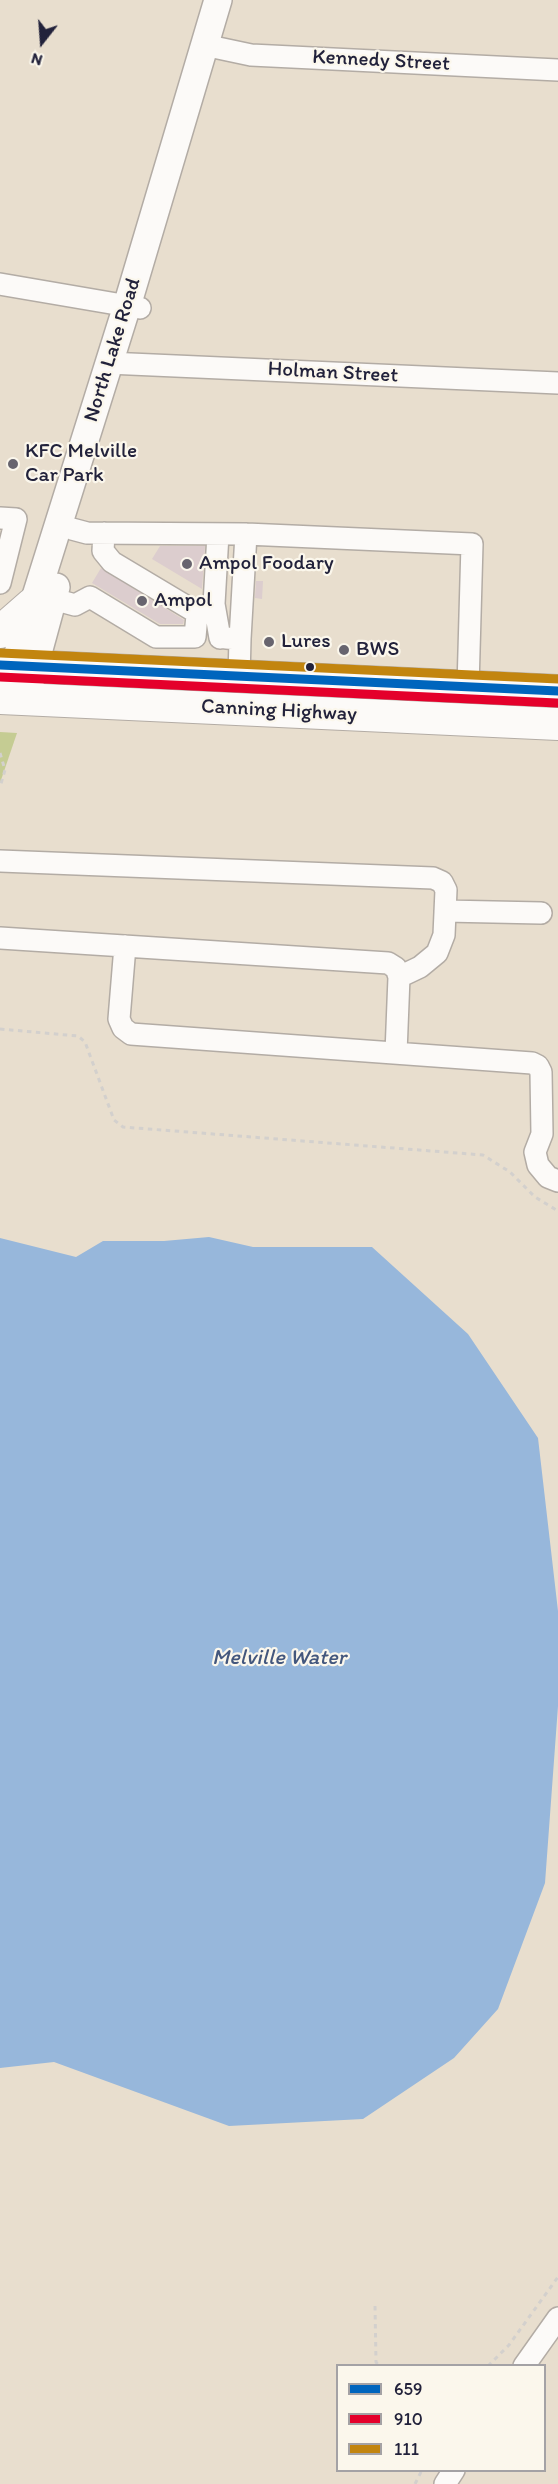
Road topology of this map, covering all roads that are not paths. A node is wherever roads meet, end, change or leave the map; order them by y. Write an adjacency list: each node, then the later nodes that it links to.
1 (218, 0): 3 (main road, North Lake Road)
2 (234, 0): 3 (main road, North Lake Road)
3 (211, 47): 4 (street, Kennedy Street); 6 (main road, North Lake Road)
4 (558, 70)
5 (0, 284): 6 (street)
6 (133, 307): 7 (main road, North Lake Road)
7 (116, 363): 8 (street, Holman Street); 10 (main road, North Lake Road); 15 (main road, North Lake Road)
8 (558, 383)
9 (0, 518): 14 (street)
10 (72, 529): 11 (street); 15 (main road, North Lake Road)
11 (104, 533): 12 (street); 18 (street)
12 (218, 534): 13 (street); 19 (street)
13 (246, 534): 19 (street); 23 (street)
14 (0, 583)
15 (43, 602): 16 (highway); 17 (street); 20 (main road, North Lake Road)
16 (0, 632)
17 (156, 637): 18 (street); 21 (street)
18 (195, 638): 19 (street)
19 (230, 638): 22 (street)
20 (16, 666): 21 (highway, Canning Highway); 25 (main road, North Lake Road)
21 (152, 672): 22 (highway, Canning Highway)
22 (239, 677): 23 (highway, Canning Highway)
23 (468, 687): 24 (highway, Canning Highway)
24 (558, 691)
25 (10, 698): 26 (highway, Canning Highway)
26 (558, 724)
27 (0, 861): 28 (street)
28 (445, 911): 29 (street); 32 (street)
29 (540, 914)
30 (0, 939): 31 (street)
31 (124, 946): 32 (street); 33 (street)
32 (399, 977): 33 (street)
33 (396, 1053): 34 (street)
34 (553, 1179)
35 (558, 2318): 36 (street)
36 (525, 2364)

